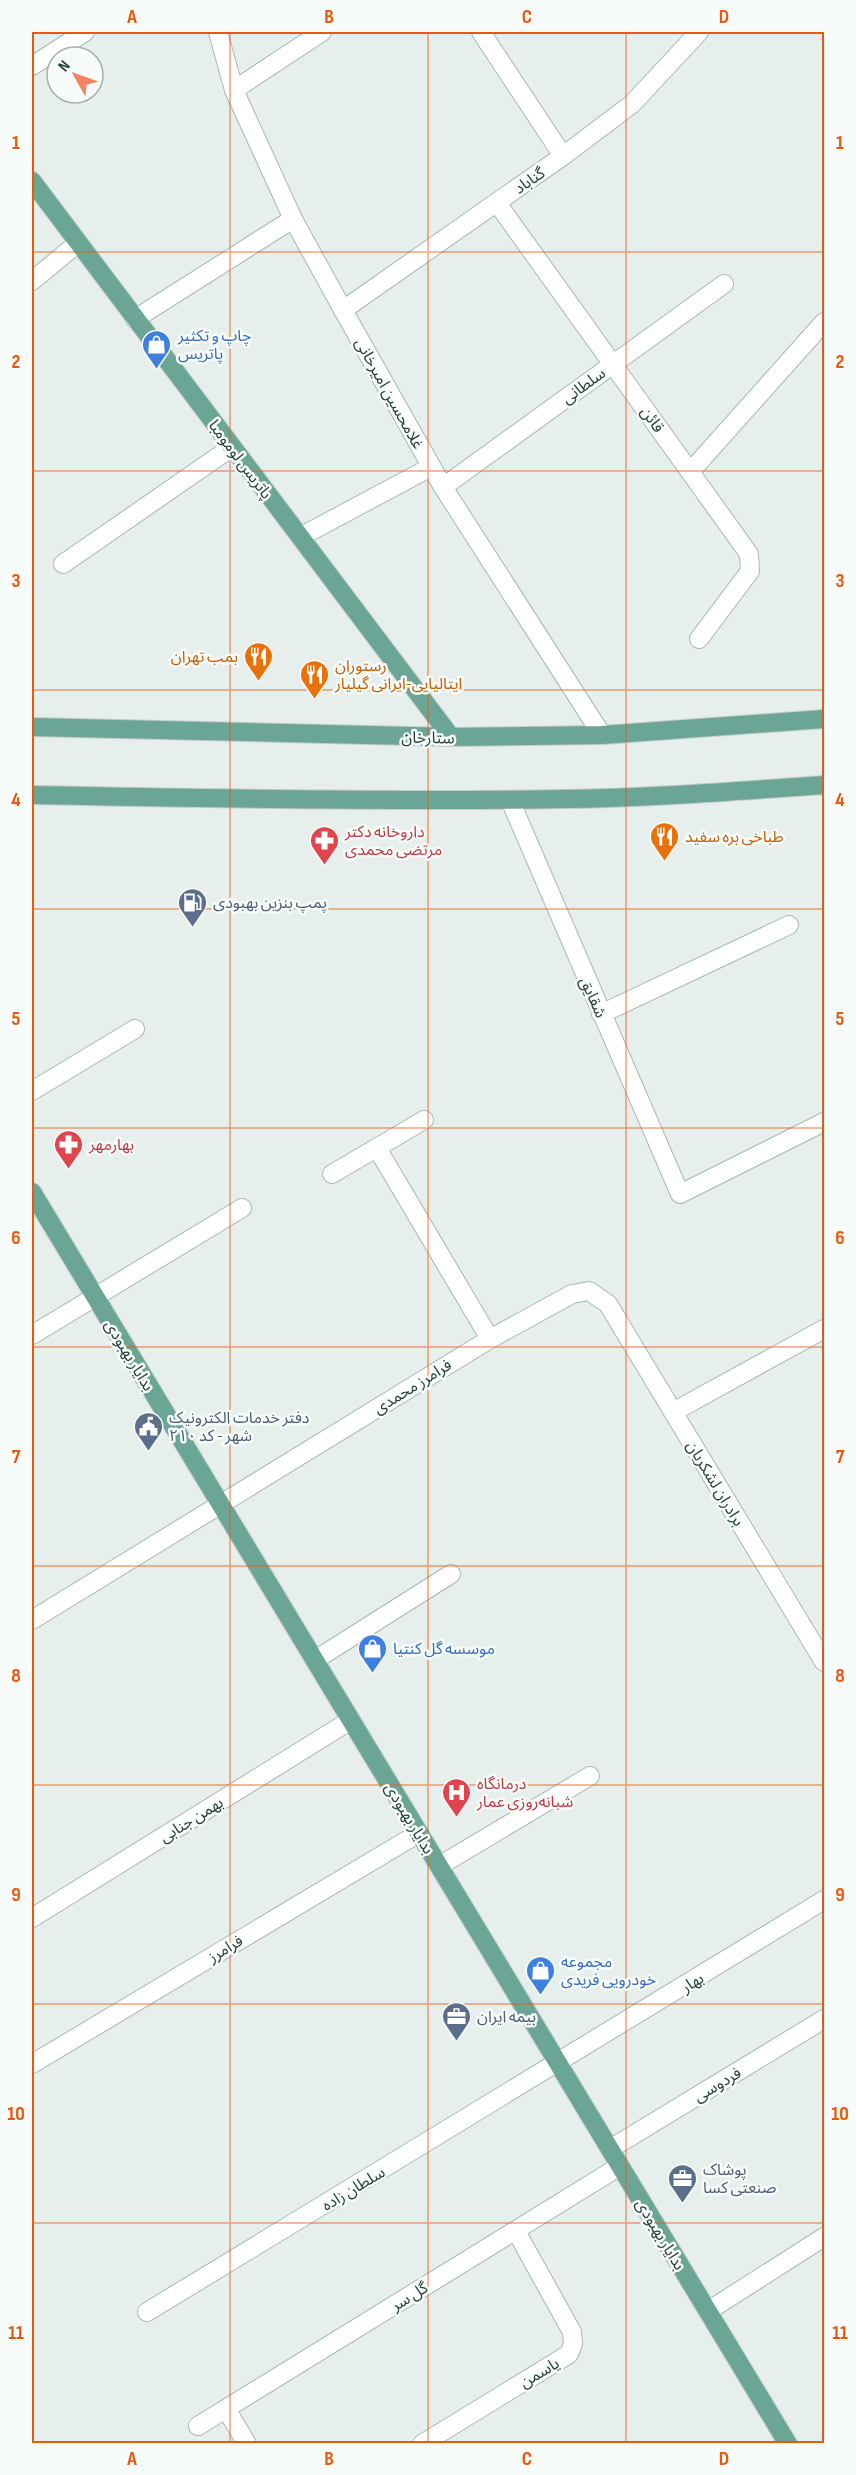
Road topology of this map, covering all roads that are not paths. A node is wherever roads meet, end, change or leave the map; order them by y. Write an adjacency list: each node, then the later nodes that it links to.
1 (85, 32): 6 (street)
2 (218, 32): 7 (street, غلامحسین امیرخانی)
3 (322, 32): 7 (street)
4 (481, 32): 8 (street)
5 (699, 32): 8 (street, گناباد)
6 (32, 66)
7 (234, 90): 11 (street, غلامحسین امیرخانی)
8 (563, 156): 10 (street, گناباد)
9 (32, 182): 12 (main road, پاتریس لومومبا)
10 (497, 203): 15 (street, گناباد); 18 (street, قائن)
11 (293, 219): 15 (street, غلامحسین امیرخانی); 16 (street)
12 (78, 243): 13 (street); 16 (main road, پاتریس لومومبا)
13 (32, 281)
14 (724, 284): 18 (street, سلطانی)
15 (343, 310): 20 (street, غلامحسین امیرخانی)
16 (135, 319): 19 (main road, پاتریس لومومبا)
17 (825, 321): 21 (street)
18 (613, 364): 21 (street, قائن); 22 (street, سلطانی)
19 (232, 447): 23 (main road, پاتریس لومومبا); 24 (street)
20 (431, 467): 22 (street, غلامحسین امیرخانی); 23 (street)
21 (691, 471): 25 (street, قائن)
22 (443, 487): 28 (street, غلامحسین امیرخانی)
23 (300, 537): 29 (main road, پاتریس لومومبا)
24 (63, 564)
25 (699, 639)
26 (825, 719): 28 (main road, ستارخان)
27 (32, 727): 29 (main road, ستارخان)
28 (602, 735): 29 (main road, ستارخان)
29 (451, 737)
30 (825, 785): 32 (main road)
31 (32, 795): 32 (main road)
32 (510, 800): 34 (street, شقایق)
33 (789, 925): 34 (street)
34 (601, 1014): 38 (street, شقایق)
35 (135, 1029): 36 (street)
36 (32, 1091)
37 (424, 1120): 39 (street)
38 (825, 1122)
39 (377, 1148): 40 (street); 47 (street)
40 (332, 1174)
41 (32, 1192): 43 (main road, بدایار بهبودی)
42 (242, 1208): 43 (street)
43 (96, 1298): 46 (street); 49 (main road, بدایار بهبودی)
44 (608, 1304): 47 (street, فرامرز محمدی); 48 (street, برادران لشکریان)
45 (825, 1329): 48 (street)
46 (32, 1335)
47 (490, 1339): 49 (street, فرامرز محمدی)
48 (673, 1412): 52 (street, برادران لشکریان)
49 (220, 1504): 51 (street, فرامرز محمدی); 53 (main road, بدایار بهبودی)
50 (451, 1574): 53 (street)
51 (32, 1620)
52 (819, 1639): 54 (street, برادران لشکریان)
53 (315, 1660): 55 (main road, بدایار بهبودی)
54 (825, 1662)
55 (351, 1720): 57 (main road, بدایار بهبودی); 60 (street, بهمن جنابی)
56 (590, 1776): 58 (street)
57 (419, 1833): 58 (main road, بدایار بهبودی); 62 (street, فرامرز)
58 (440, 1866): 63 (main road, بدایار بهبودی)
59 (825, 1900): 63 (street, بهار)
60 (32, 1918)
61 (825, 2019): 64 (street, فردوسی)
62 (32, 2064)
63 (559, 2064): 64 (main road, بدایار بهبودی); 69 (street, سلطان زاده)
64 (610, 2149): 65 (main road, بدایار بهبودی)
65 (620, 2166): 66 (street, گل سر); 68 (main road, بدایار بهبودی)
66 (516, 2231): 70 (street, گل سر); 73 (street, یاسمن)
67 (825, 2237): 68 (street)
68 (708, 2311): 74 (main road, بدایار بهبودی)
69 (147, 2312)
70 (226, 2409): 71 (street, گل سر); 72 (street)
71 (198, 2426)
72 (247, 2444)
73 (422, 2444)
74 (788, 2444)

